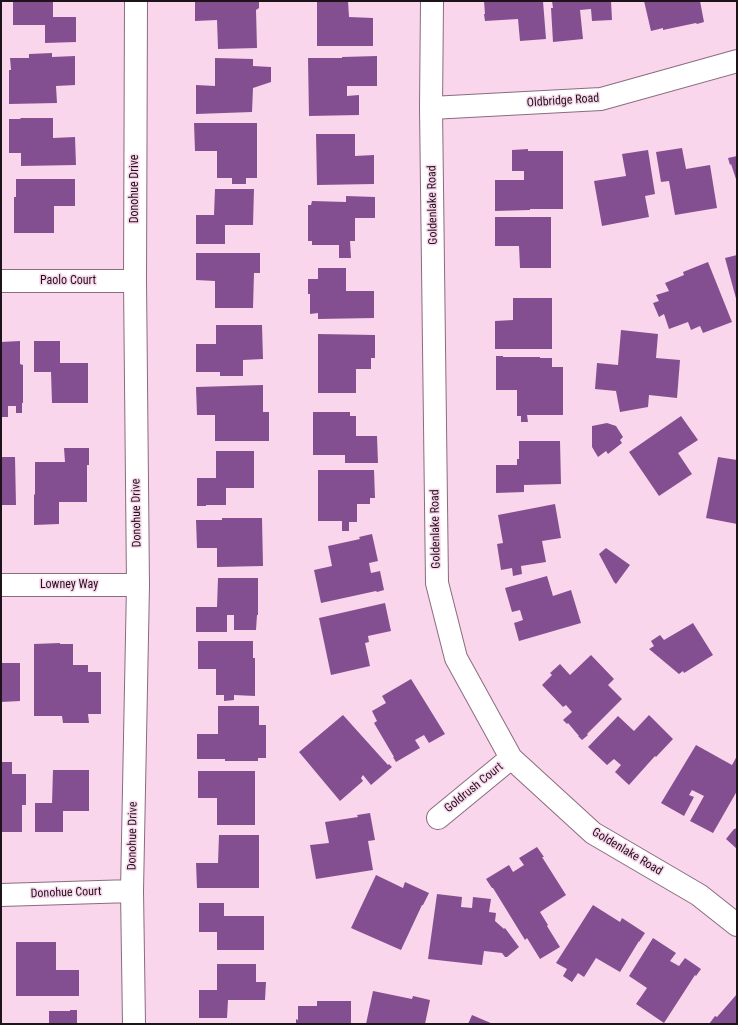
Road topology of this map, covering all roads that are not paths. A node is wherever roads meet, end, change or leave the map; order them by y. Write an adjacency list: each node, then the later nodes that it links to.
1 (136, 1): 6 (street, Donohue Drive)
2 (432, 1): 4 (street, Goldenlake Road)
3 (737, 61): 4 (street, Oldbridge Road)
4 (431, 108): 9 (street, Goldenlake Road)
5 (1, 281): 6 (street, Paolo Court)
6 (135, 281): 8 (street, Donohue Drive)
7 (1, 585): 8 (street, Lowney Way)
8 (138, 585): 11 (street, Donohue Drive)
9 (511, 758): 10 (street, Goldrush Court); 13 (street, Goldenlake Road)
10 (438, 818)
11 (132, 891): 12 (street, Donohue Court); 14 (street, Donohue Drive)
12 (1, 895)
13 (737, 925)
14 (134, 1024)

